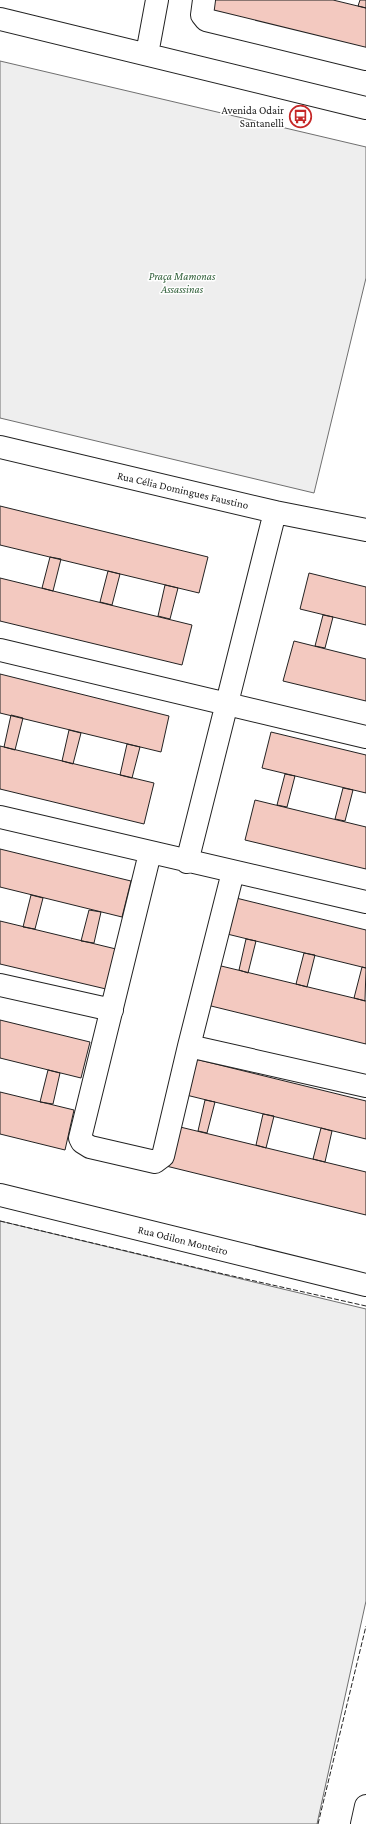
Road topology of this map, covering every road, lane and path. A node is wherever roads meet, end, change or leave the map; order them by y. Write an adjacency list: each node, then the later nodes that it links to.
1 (157, 0): 4 (street)
2 (204, 0): 5 (street)
3 (0, 19): 4 (street)
4 (146, 54): 6 (street)
5 (366, 59)
6 (366, 108)
7 (0, 447): 8 (street, Rua Célia Domingues Faustino)
8 (275, 512): 9 (street, Rua Célia Domingues Faustino); 11 (street)
9 (366, 530)
10 (0, 650): 11 (street)
11 (227, 704): 12 (street); 15 (street)
12 (366, 737)
13 (0, 817): 14 (street)
14 (150, 853): 15 (street); 19 (street)
15 (186, 862): 16 (street)
16 (233, 872): 17 (street); 20 (street)
17 (366, 902)
18 (0, 985): 19 (street)
19 (112, 1010): 20 (street)
20 (189, 1046): 21 (street)
21 (366, 1086)
22 (0, 1195): 23 (street, Rua Odilon Monteiro)
23 (366, 1285)
24 (366, 1806): 25 (street)
25 (362, 1824)

